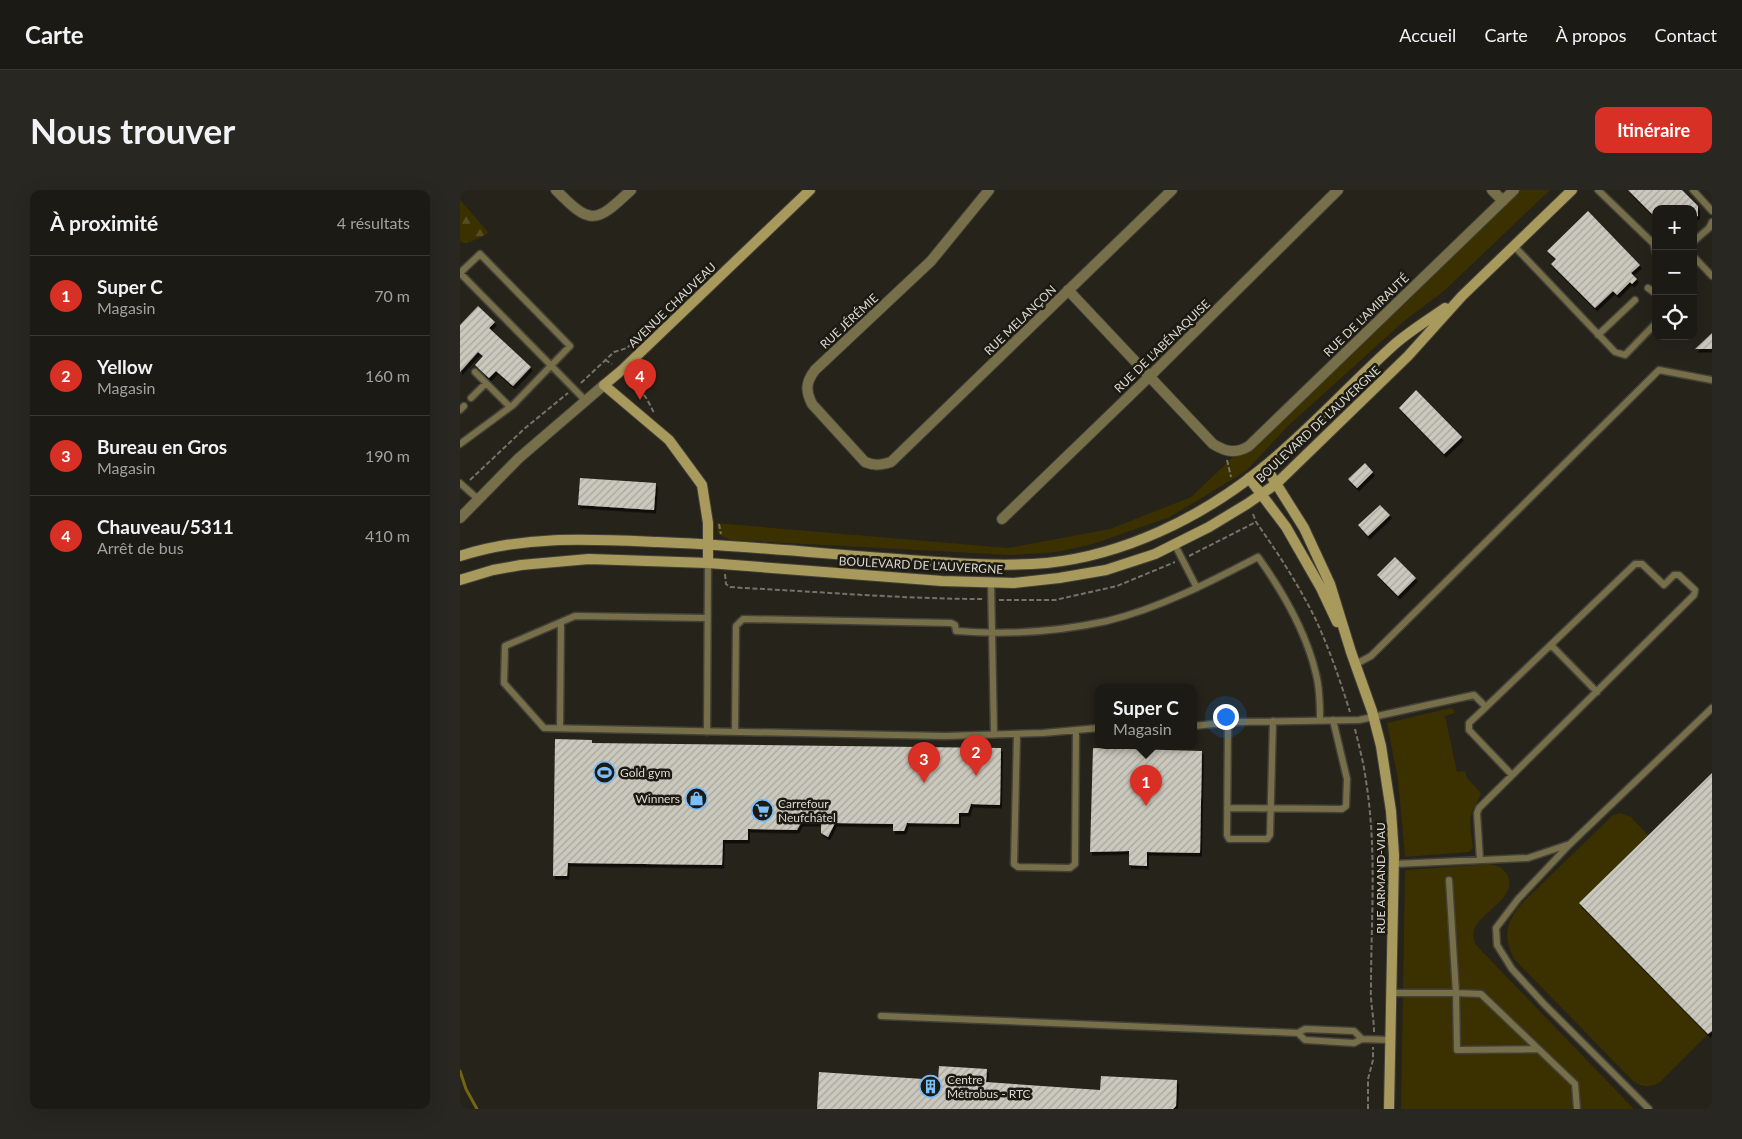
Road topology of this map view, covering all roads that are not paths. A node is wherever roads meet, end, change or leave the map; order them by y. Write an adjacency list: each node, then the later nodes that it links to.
1 (556, 190): 2 (street)
2 (631, 190)
3 (810, 190): 32 (main road, AVENUE CHAUVEAU)
4 (989, 190): 37 (street, RUE JÉRÉMIE)
5 (1172, 190): 21 (street, RUE MELANÇON)
6 (1338, 190): 29 (street, RUE DE L'ABÉNAQUISE)
7 (1492, 190): 12 (street)
8 (1514, 190): 12 (street, RUE DE L'AMIRAUTÉ)
9 (1572, 190): 17 (main road, BOULEVARD DE L'AUVERGNE)
10 (1693, 190): 13 (lane)
11 (1602, 191): 16 (lane)
12 (1503, 201): 29 (street, RUE DE L'AMIRAUTÉ)
13 (1712, 212)
14 (1711, 227): 15 (lane)
15 (1697, 239)
16 (1652, 243)
17 (1514, 246): 23 (main road, BOULEVARD DE L'AUVERGNE); 26 (lane)
18 (1697, 260): 19 (lane)
19 (1712, 276)
20 (1648, 288): 22 (lane)
21 (1068, 290): 29 (street); 37 (street, RUE MELANÇON)
22 (1652, 291)
23 (1462, 296): 38 (main road, BOULEVARD DE L'AUVERGNE); 40 (main road, BOULEVARD DE L'AUVERGNE)
24 (1635, 300): 26 (lane)
25 (1652, 327): 26 (lane)
26 (1598, 335)
27 (551, 365): 27 (lane); 34 (lane); 35 (lane)
28 (475, 372): 31 (lane)
29 (1150, 376): 45 (street, RUE DE L'ABÉNAQUISE)
30 (1712, 380): 58 (lane)
31 (486, 383): 33 (lane); 35 (lane)
32 (604, 385): 34 (street, AVENUE CHAUVEAU); 46 (main road)
33 (472, 398)
34 (585, 400): 43 (street, AVENUE CHAUVEAU)
35 (510, 407): 36 (lane)
36 (460, 444)
37 (882, 465)
38 (1265, 466): 39 (main road, BOULEVARD DE L'AUVERGNE); 40 (main road, RUE ARMAND-VIAU)
39 (1249, 478): 42 (main road, RUE ARMAND-VIAU); 46 (main road, BOULEVARD DE L'AUVERGNE)
40 (1276, 484): 42 (main road, BOULEVARD DE L'AUVERGNE); 57 (main road, RUE ARMAND-VIAU)
41 (462, 485): 43 (lane)
42 (1262, 494): 47 (main road, BOULEVARD DE L'AUVERGNE); 57 (main road, RUE ARMAND-VIAU)
43 (478, 499): 44 (street, AVENUE CHAUVEAU)
44 (460, 518)
45 (1002, 518)
46 (708, 544): 48 (main road, BOULEVARD DE L'AUVERGNE); 49 (main road)
47 (1175, 545): 51 (main road, BOULEVARD DE L'AUVERGNE); 52 (lane)
48 (460, 556)
49 (708, 563): 50 (main road, BOULEVARD DE L'AUVERGNE); 51 (main road, BOULEVARD DE L'AUVERGNE); 53 (lane)
50 (460, 580)
51 (991, 582): 55 (lane)
52 (1198, 588): 55 (lane); 64 (lane)
53 (707, 618): 54 (lane); 71 (lane)
54 (561, 622): 68 (lane); 68 (lane)
55 (992, 634): 72 (lane); 73 (lane)
56 (1551, 645): 59 (lane); 59 (lane); 60 (lane)
57 (1351, 652): 58 (main road, RUE ARMAND-VIAU)
58 (1356, 664): 62 (main road, RUE ARMAND-VIAU)
59 (1597, 692): 75 (lane)
60 (1486, 707): 62 (lane); 75 (lane)
61 (1712, 708): 78 (lane)
62 (1374, 718): 65 (lane); 80 (main road, RUE ARMAND-VIAU)
63 (1273, 720): 64 (lane); 66 (lane); 77 (lane)
64 (1320, 720): 65 (lane)
65 (1333, 720): 77 (lane)
66 (1228, 722): 67 (lane); 76 (lane)
67 (1197, 726)
68 (560, 728): 71 (lane)
69 (1095, 728): 70 (lane)
70 (1076, 730): 74 (lane); 74 (lane)
71 (706, 732): 72 (lane)
72 (735, 732): 73 (lane)
73 (994, 734): 74 (lane)
74 (1017, 734)
75 (1512, 775): 79 (lane)
76 (1227, 808): 77 (lane); 77 (lane)
77 (1271, 809)
78 (1570, 844): 79 (lane); 91 (lane)
79 (1480, 860): 80 (lane)
80 (1394, 864): 83 (main road, RUE ARMAND-VIAU)
81 (1449, 880): 82 (lane)
82 (1456, 992): 83 (lane); 88 (lane); 88 (lane)
83 (1392, 993): 87 (main road, RUE ARMAND-VIAU)
84 (881, 1016): 85 (lane)
85 (1298, 1033): 86 (lane); 86 (lane)
86 (1362, 1038): 87 (lane)
87 (1391, 1040): 89 (main road, RUE ARMAND-VIAU)
88 (1538, 1049): 90 (lane)
89 (1389, 1109)
90 (1577, 1109)
91 (1649, 1109)

